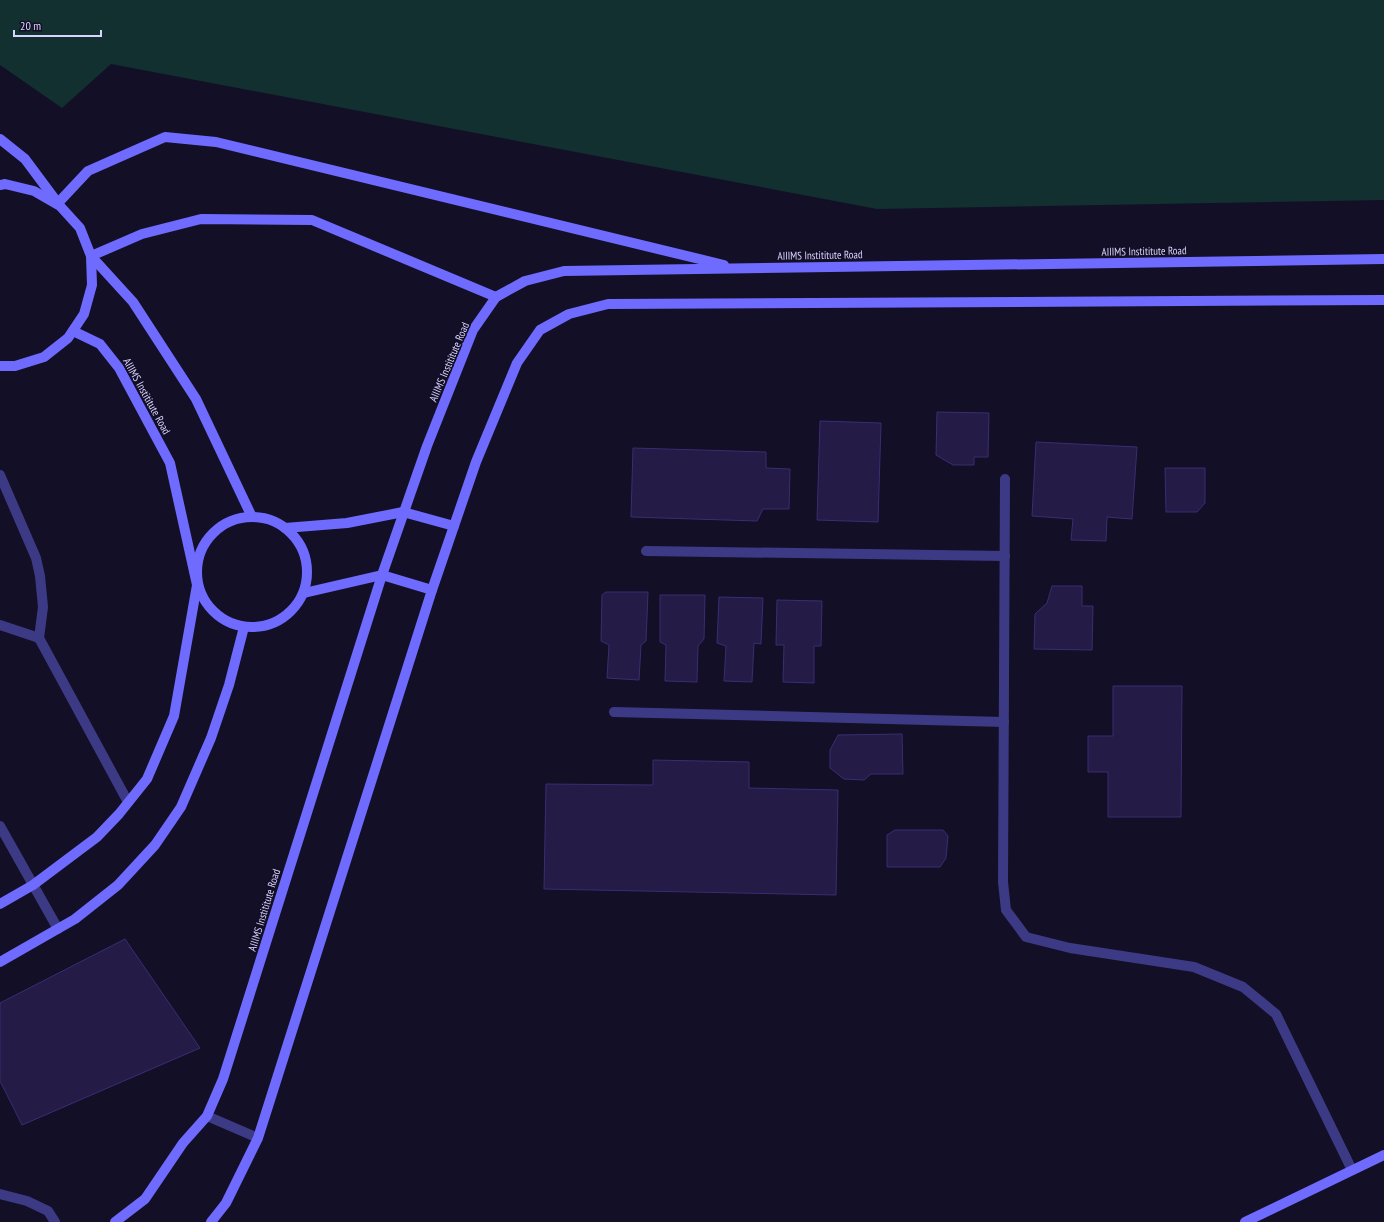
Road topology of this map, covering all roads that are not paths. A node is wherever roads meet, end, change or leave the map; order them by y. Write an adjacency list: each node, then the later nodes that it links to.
1 (0, 139): 3 (street)
2 (0, 185): 3 (street)
3 (59, 205): 4 (street); 6 (street)
4 (91, 256): 7 (street); 9 (street); 14 (street)
5 (1384, 259): 6 (street, AIIIMS Instititute Road)
6 (740, 269): 7 (street, AIIIMS Instititute Road)
7 (496, 297): 13 (street, AIIIMS Instititute Road)
8 (1384, 300): 15 (street)
9 (73, 331): 10 (street); 20 (street, AIIIMS Instititute Road)
10 (0, 366)
11 (0, 475): 25 (street)
12 (1005, 479): 18 (street)
13 (404, 512): 15 (street); 16 (street); 19 (street, AIIIMS Instititute Road)
14 (252, 517): 16 (street, AIIIMS Instititute Road); 20 (street, AIIIMS Instititute Road)
15 (454, 526): 21 (street)
16 (286, 528): 22 (street, AIIIMS Instititute Road)
17 (646, 551): 18 (street)
18 (1005, 556): 27 (street)
19 (382, 575): 21 (street); 22 (street); 34 (street, AIIIMS Instititute Road)
20 (197, 585): 24 (street, AIIIMS Instititute Road); 28 (street, AIIIMS Instititute Road)
21 (432, 590): 35 (street)
22 (304, 593): 24 (street, AIIIMS Instititute Road)
23 (0, 624): 25 (street)
24 (244, 627): 32 (street)
25 (39, 638): 28 (street)
26 (614, 712): 27 (street)
27 (1004, 722): 37 (street)
28 (128, 802): 30 (street, AIIIMS Instititute Road)
29 (0, 826): 30 (street)
30 (33, 885): 31 (street, AIIIMS Instititute Road); 32 (street)
31 (0, 904)
32 (58, 929): 33 (street)
33 (0, 962)
34 (207, 1116): 35 (street); 40 (street, AIIIMS Instititute Road)
35 (258, 1138): 41 (street)
36 (1384, 1155): 37 (street)
37 (1352, 1170): 42 (street)
38 (0, 1194): 39 (street)
39 (55, 1222)
40 (115, 1222)
41 (211, 1222)
42 (1245, 1222)

